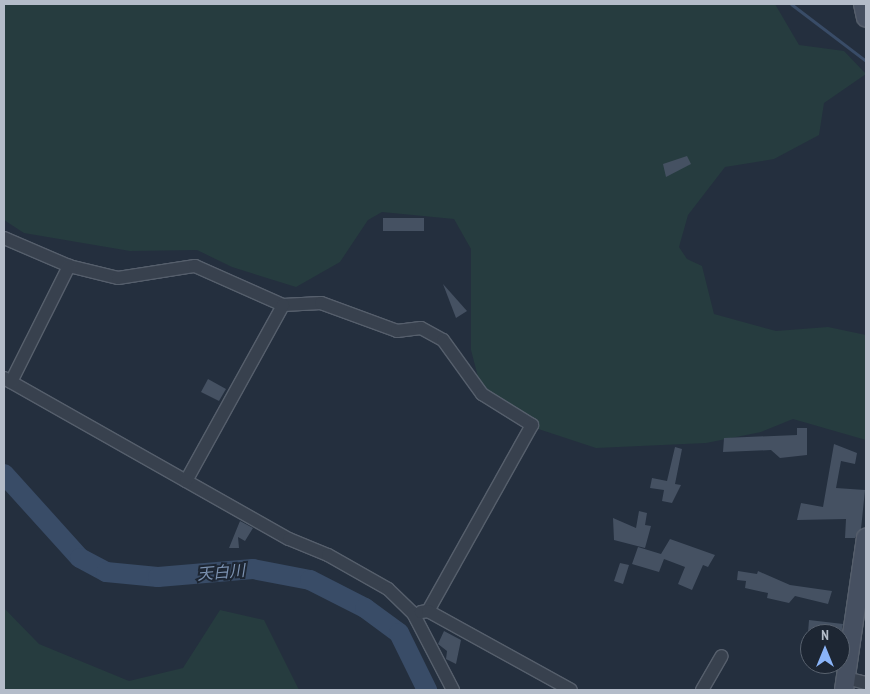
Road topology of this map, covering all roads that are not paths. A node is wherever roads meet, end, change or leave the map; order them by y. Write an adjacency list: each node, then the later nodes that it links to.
1 (863, 4): 2 (main road)
2 (866, 18)
3 (4, 238): 4 (street)
4 (69, 266): 5 (street); 6 (street)
5 (283, 305): 7 (street); 10 (street)
6 (7, 380): 7 (street)
7 (186, 480): 11 (street)
8 (866, 538): 9 (main road)
9 (863, 590): 14 (main road)
10 (428, 611): 11 (street); 16 (street)
11 (413, 613): 15 (street)
12 (722, 656): 17 (street)
13 (866, 683): 14 (street)
14 (845, 684)
15 (453, 690)
16 (571, 690)
17 (702, 690)

